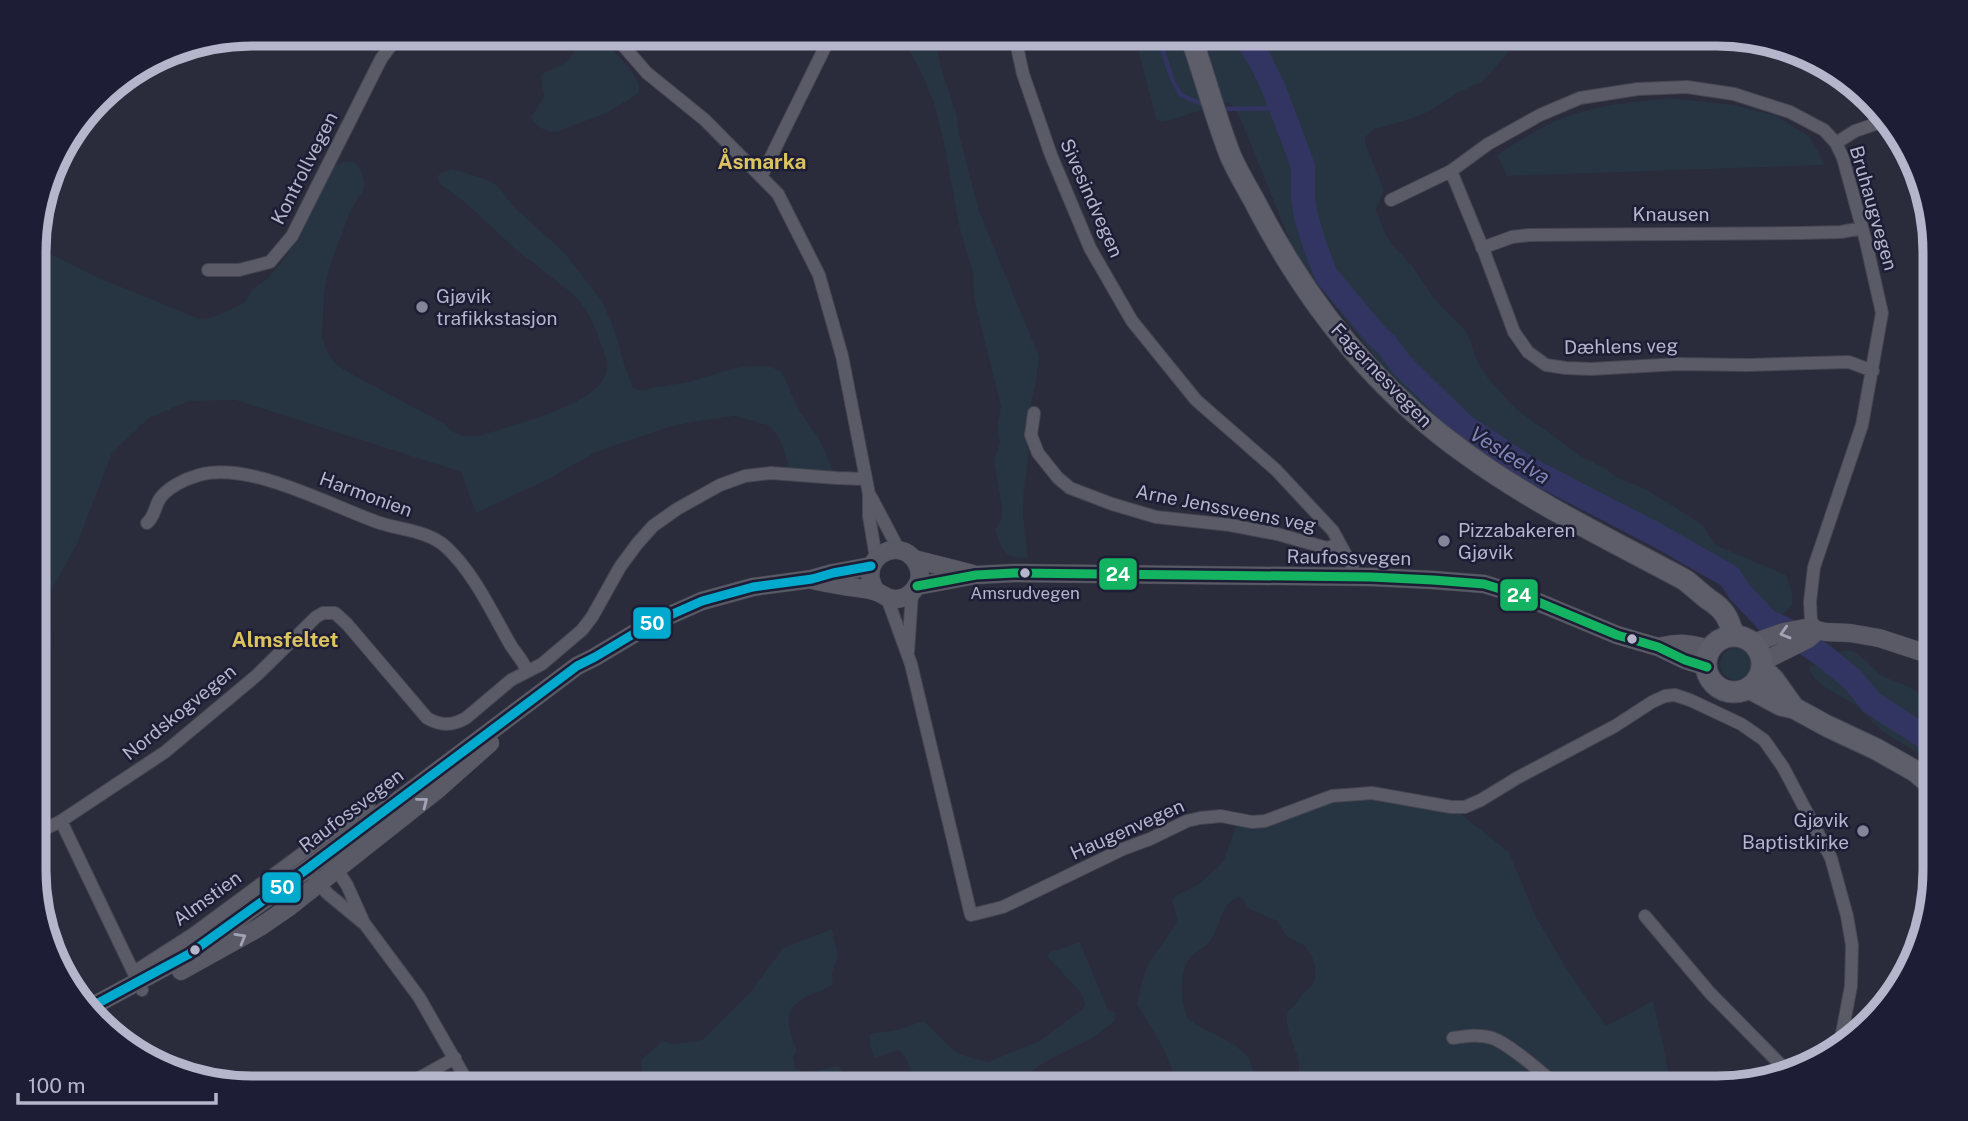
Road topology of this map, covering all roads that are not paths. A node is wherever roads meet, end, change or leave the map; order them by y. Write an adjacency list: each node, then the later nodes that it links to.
1 (391, 46): 13 (street, Kontrollvegen)
2 (623, 46): 9 (street)
3 (826, 46): 9 (street)
4 (1017, 46): 19 (street, Sivesindvegen)
5 (1195, 46): 29 (main road, Fagernesvegen)
6 (1878, 123): 7 (street)
7 (1836, 143): 8 (street, Bruhaugvegen); 11 (street, Bruhaugvegen)
8 (1451, 171): 10 (street, Bruhaugvegen); 12 (street, Dæhlens veg)
9 (761, 177): 16 (street)
10 (1391, 200)
11 (1862, 228): 12 (street, Knausen); 14 (street, Bruhaugvegen)
12 (1482, 248): 14 (street, Dæhlens veg)
13 (208, 270)
14 (1873, 371): 27 (street, Bruhaugvegen)
15 (1034, 414): 19 (street, Arne Jenssveens veg)
16 (865, 478): 17 (street); 32 (street)
17 (869, 494): 20 (street); 21 (street)
18 (147, 523): 32 (street, Harmonien)
19 (1340, 544): 23 (street, Sivesindvegen)
20 (907, 554): 21 (main road, Raufossvegen); 22 (main road, Raufossvegen); 25 (main road)
21 (874, 562): 24 (main road, Raufossvegen); 26 (main road)
22 (976, 575): 23 (main road, Raufossvegen); 25 (main road, Raufossvegen)
23 (1354, 578): 29 (main road, Raufossvegen)
24 (812, 579): 26 (main road, Raufossvegen); 31 (main road, Raufossvegen)
25 (914, 589): 26 (main road, Raufossvegen); 30 (street)
26 (882, 594): 30 (street)
27 (1818, 630): 28 (main road); 29 (main road)
28 (1922, 652)
29 (1735, 653): 33 (main road); 33 (main road); 34 (main road)
30 (908, 656): 47 (street, Haugenvegen)
31 (595, 657): 39 (main road, Raufossvegen); 41 (main road, Raufossvegen, one-way to 31)
32 (527, 671): 37 (street, Nordskogvegen)
33 (1749, 688): 34 (main road)
34 (1794, 708): 35 (main road)
35 (1922, 777)
36 (369, 804): 45 (street, Almstien)
37 (61, 821): 38 (street, Nordskogvegen); 45 (street)
38 (46, 828)
39 (326, 855): 40 (main road, Raufossvegen); 41 (street)
40 (307, 869): 42 (street); 45 (main road, Raufossvegen)
41 (337, 870): 42 (main road, Raufossvegen); 44 (street)
42 (320, 884): 44 (street); 45 (main road, Raufossvegen, one-way to 42)
43 (1645, 916): 50 (street)
44 (364, 923): 49 (street)
45 (138, 981): 46 (main road, Raufossvegen)
46 (98, 1006)
47 (1842, 1033)
48 (1453, 1038): 51 (street)
49 (455, 1058): 52 (street); 53 (street)
50 (1781, 1065)
51 (1543, 1075)
52 (423, 1076)
53 (465, 1076)

